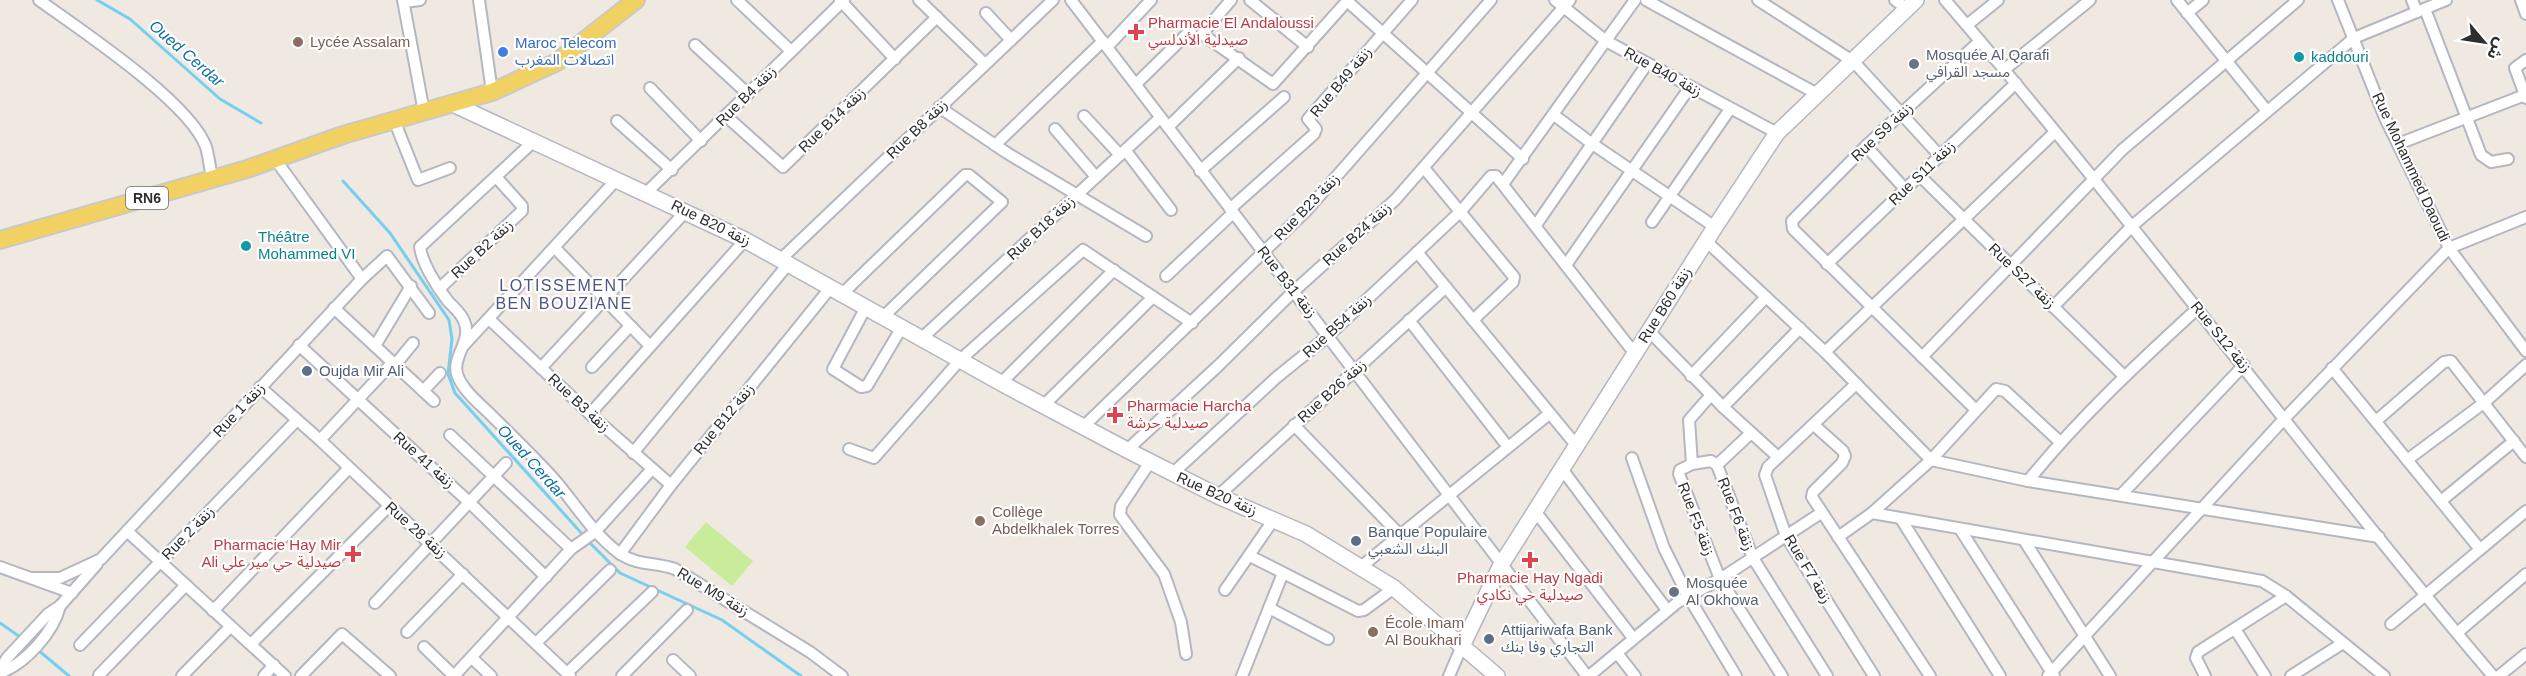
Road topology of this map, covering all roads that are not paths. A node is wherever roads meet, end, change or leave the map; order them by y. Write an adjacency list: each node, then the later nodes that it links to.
1 (39, 0): 105 (street)
2 (420, 0): 26 (street)
3 (479, 0): 61 (street)
4 (736, 0): 47 (street)
5 (919, 0): 36 (street)
6 (1053, 0): 41 (street, Rue B8 زنقة)
7 (1071, 0): 44 (street, Rue B31 زنقة)
8 (1151, 0): 44 (street)
9 (1231, 0): 48 (street)
10 (1250, 0): 46 (street)
11 (1347, 0): 39 (street); 46 (street)
12 (1412, 0): 39 (street, Rue B49 زنقة)
13 (1491, 0): 56 (street, Rue B23 زنقة)
14 (1635, 0): 42 (street, Rue B54 زنقة)
15 (1646, 0): 63 (street)
16 (1758, 0): 52 (street)
17 (1945, 0): 37 (street, Rue S12 زنقة)
18 (1998, 0): 37 (street)
19 (2177, 0): 34 (street)
20 (2203, 0): 34 (street)
21 (2298, 0): 50 (street)
22 (2338, 0): 40 (street, Rue Mohammed Daoudi)
23 (2412, 0): 32 (street)
24 (2446, 0): 32 (street)
25 (2521, 0): 35 (street)
26 (403, 1): 69 (street)
27 (842, 1): 47 (street, Rue B4 زنقة); 49 (street)
28 (631, 2): 61 (main road, RN6)
29 (1563, 2): 42 (street, Rue B40 زنقة); 71 (street, Rue B24 زنقة)
30 (2084, 2): 55 (street)
31 (1906, 3): 52 (street, Rue B60 زنقة)
32 (2421, 10): 40 (street); 76 (street)
33 (986, 13): 41 (street)
34 (2187, 13): 50 (street)
35 (2526, 14)
36 (937, 17): 49 (street, Rue B14 زنقة); 53 (street)
37 (1966, 25): 43 (street, Rue S12 زنقة)
38 (1191, 30): 58 (street)
39 (1382, 33): 56 (street); 113 (street, Rue B49 زنقة)
40 (2354, 38): 70 (street); 87 (street, Rue Mohammed Daoudi)
41 (1011, 40): 53 (street, Rue B8 زنقة)
42 (1606, 41): 54 (street, Rue B40 زنقة); 73 (street, Rue B54 زنقة)
43 (1980, 41): 55 (street, Rue S12 زنقة); 72 (street, Rue S9 زنقة)
44 (1105, 44): 58 (street, Rue B31 زنقة); 88 (street)
45 (695, 45): 62 (street)
46 (1308, 46): 48 (street)
47 (791, 51): 62 (street, Rue B4 زنقة)
48 (1239, 58): 80 (street)
49 (895, 59): 74 (street, Rue B14 زنقة)
50 (2225, 60): 70 (street); 104 (street)
51 (2526, 60): 65 (street)
52 (1854, 62): 63 (street, Rue B60 زنقة); 72 (street)
53 (985, 64): 67 (street, Rue B8 زنقة)
54 (1647, 64): 59 (street, Rue B40 زنقة); 86 (street)
55 (2005, 69): 57 (street, Rue S12 زنقة)
56 (1428, 74): 71 (street); 127 (street, Rue B23 زنقة)
57 (2016, 83): 82 (street, Rue S12 زنقة); 91 (street, Rue S11 زنقة)
58 (1136, 84): 77 (street, Rue B31 زنقة)
59 (1690, 87): 68 (street, Rue B40 زنقة); 98 (street)
60 (650, 88): 85 (street)
61 (492, 92): 66 (main road, RN6)
62 (748, 94): 74 (street, Rue B4 زنقة)
63 (1819, 95): 83 (street, Rue B60 زنقة)
64 (1284, 97): 99 (street)
65 (2525, 97): 76 (street)
66 (453, 104): 69 (main road, RN6); 84 (street, Rue B20 زنقة)
67 (939, 107): 88 (street); 129 (street, Rue B8 زنقة)
68 (1730, 109): 83 (street, Rue B40 زنقة); 110 (street)
69 (424, 111): 78 (main road, RN6)
70 (2267, 111): 120 (street)
71 (1473, 112): 93 (street); 96 (street, Rue B24 زنقة)
72 (1902, 114): 89 (street, Rue S9 زنقة); 91 (street)
73 (1554, 115): 86 (street); 93 (street, Rue B54 زنقة)
74 (726, 116): 85 (street, Rue B4 زنقة)
75 (1084, 116): 90 (street)
76 (2466, 117): 87 (street); 94 (street)
77 (1160, 118): 80 (street, Rue B31 زنقة); 90 (street, Rue B18 زنقة)
78 (394, 120): 92 (main road, RN6); 95 (street)
79 (616, 122): 97 (street)
80 (1168, 128): 99 (street, Rue B31 زنقة)
81 (1054, 129): 101 (street)
82 (2055, 132): 104 (street, Rue S12 زنقة); 116 (street)
83 (1777, 133): 119 (street, Rue B60 زنقة)
84 (534, 141): 102 (street, Rue B2 زنقة); 103 (street, Rue B20 زنقة)
85 (701, 141): 97 (street, Rue B4 زنقة)
86 (1591, 143): 98 (street); 118 (street)
87 (2398, 144): 126 (street, Rue Mohammed Daoudi)
88 (995, 145): 109 (street)
89 (1866, 146): 107 (street); 130 (street, Rue S9 زنقة)
90 (1123, 153): 101 (street, Rue B18 زنقة); 111 (street)
91 (1940, 156): 100 (street, Rue S11 زنقة)
92 (281, 157): 105 (main road, RN6); 135 (street)
93 (1523, 159): 106 (street, Rue B54 زنقة)
94 (2508, 159)
95 (450, 168)
96 (1424, 168): 114 (street); 140 (street, Rue B24 زنقة)
97 (672, 170): 108 (street, Rue B4 زنقة)
98 (1630, 170): 110 (street); 131 (street)
99 (1200, 171): 113 (street, Rue B31 زنقة)
100 (1920, 176): 107 (street, Rue S11 زنقة); 116 (street, Rue S27 زنقة)
101 (1096, 177): 109 (street, Rue B18 زنقة)
102 (497, 178): 138 (street, Rue B2 زنقة); 138 (street, Rue B2 زنقة)
103 (616, 178): 108 (street, Rue B20 زنقة); 125 (street)
104 (2094, 178): 120 (street, Rue S12 زنقة); 132 (street)
105 (212, 179): 122 (main road, RN6)
106 (1500, 180): 114 (street, Rue B54 زنقة); 118 (street)
107 (1905, 189): 130 (street, Rue S11 زنقة)
108 (647, 192): 112 (street, Rue B20 زنقة)
109 (1077, 195): 121 (street); 160 (street, Rue B18 زنقة)
110 (1670, 196): 117 (street); 119 (street)
111 (1171, 210)
112 (686, 211): 123 (street, Rue B20 زنقة); 143 (street)
113 (1231, 211): 127 (street, Rue B31 زنقة); 134 (street)
114 (1461, 211): 128 (street, Rue B54 زنقة); 153 (street)
115 (2526, 217): 126 (street)
116 (1965, 220): 132 (street, Rue S27 زنقة); 148 (street)
117 (1652, 222)
118 (1536, 225): 131 (street)
119 (1715, 226): 124 (street, Rue B60 زنقة)
120 (2132, 226): 145 (street); 147 (street, Rue S12 زنقة)
121 (1146, 237)
122 (0, 240)
123 (746, 240): 129 (street, Rue B20 زنقة); 165 (street)
124 (1706, 241): 142 (street); 158 (street, Rue B60 زنقة)
125 (555, 248): 143 (street); 151 (street)
126 (2449, 248): 166 (street, Rue Mohammed Daoudi); 176 (street)
127 (1263, 251): 140 (street, Rue B31 زنقة); 154 (street, Rue B23 زنقة)
128 (1417, 252): 137 (street); 159 (street, Rue B54 زنقة)
129 (785, 261): 139 (street, Rue B20 زنقة); 209 (street, Rue B8 زنقة)
130 (1827, 264): 148 (street)
131 (1566, 265): 168 (street)
132 (2009, 266): 145 (street, Rue S27 زنقة); 169 (street)
133 (1114, 270): 141 (street); 170 (street); 181 (street)
134 (1166, 276)
135 (362, 279): 136 (street, Rue زنقة 1); 146 (street, Rue زنقة 1)
136 (411, 286): 149 (street); 164 (street)
137 (1446, 287): 152 (street, Rue B26 زنقة); 153 (street)
138 (440, 288): 163 (street, Rue M9 زنقة)
139 (837, 290): 144 (street, Rue B20 زنقة); 150 (street, Rue B12 زنقة); 225 (street, Rue B12 زنقة)
140 (1294, 291): 159 (street, Rue B31 زنقة); 208 (street, Rue B24 زنقة)
141 (1153, 297): 154 (street); 189 (street)
142 (1766, 297): 157 (street); 179 (street)
143 (604, 300): 155 (street); 174 (street)
144 (866, 307): 150 (street, Rue B20 زنقة); 156 (street)
145 (2054, 307): 180 (street, Rue S27 زنقة)
146 (334, 308): 162 (street, Rue زنقة 1); 164 (street)
147 (2198, 308): 172 (street, Rue S12 زنقة); 180 (street)
148 (1873, 309): 167 (street); 169 (street)
149 (429, 313)
150 (883, 317): 156 (street, Rue B20 زنقة)
151 (489, 319): 163 (street); 174 (street, Rue B3 زنقة)
152 (1409, 320): 177 (street, Rue B26 زنقة); 206 (street)
153 (1473, 320): 193 (street)
154 (1192, 323): 199 (street, Rue B23 زنقة)
155 (630, 326): 165 (street); 175 (street)
156 (902, 327): 160 (street, Rue B20 زنقة)
157 (1800, 328): 167 (street); 190 (street)
158 (1648, 331): 168 (street, Rue B60 زنقة); 179 (street)
159 (1328, 336): 177 (street, Rue B31 زنقة); 222 (street, Rue B54 زنقة)
160 (922, 338): 170 (street, Rue B20 زنقة)
161 (413, 343): 171 (street)
162 (299, 345): 183 (street, Rue زنقة 1); 186 (street, Rue 41 زنقة)
163 (464, 345): 241 (street, Rue M9 زنقة)
164 (375, 346): 171 (street)
165 (650, 346): 192 (street)
166 (2526, 351)
167 (1826, 352): 182 (street)
168 (1635, 354): 205 (street, Rue B60 زنقة)
169 (1922, 357): 191 (street)
170 (960, 360): 181 (street, Rue B20 زنقة); 207 (street)
171 (394, 363): 184 (street); 186 (street)
172 (2244, 365): 194 (street, Rue S12 زنقة); 227 (street)
173 (2526, 365): 188 (street)
174 (541, 368): 192 (street, Rue B3 زنقة)
175 (591, 368)
176 (2332, 368): 194 (street); 196 (street)
177 (1354, 371): 198 (street, Rue B26 زنقة); 226 (street, Rue B31 زنقة)
178 (440, 373): 184 (street)
179 (1691, 376): 185 (street)
180 (2124, 376): 204 (street)
181 (1001, 383): 189 (street, Rue B20 زنقة)
182 (1856, 384): 197 (street); 213 (street)
183 (260, 387): 195 (street, Rue 28 زنقة); 240 (street, Rue زنقة 1)
184 (423, 391): 187 (street)
185 (1711, 395): 190 (street); 217 (street, Rue F5 زنقة)
186 (358, 401): 202 (street); 230 (street, Rue 41 زنقة)
187 (434, 401)
188 (2485, 402): 196 (street); 203 (street); 214 (street)
189 (1043, 406): 199 (street, Rue B20 زنقة)
190 (1723, 407): 200 (street)
191 (1976, 410): 204 (street); 213 (street)
192 (590, 414): 209 (street, Rue B3 زنقة)
193 (1548, 414): 205 (street); 206 (street)
194 (2285, 418): 232 (street); 245 (street, Rue S12 زنقة)
195 (296, 421): 202 (street, Rue 28 زنقة); 254 (street, Rue 2 زنقة)
196 (2376, 421): 214 (street)
197 (1814, 424): 212 (street); 235 (street)
198 (1294, 425): 228 (street, Rue B26 زنقة); 242 (street)
199 (1083, 427): 208 (street, Rue B20 زنقة)
200 (1751, 433): 212 (street); 218 (street)
201 (450, 435): 223 (street)
202 (320, 440): 219 (street, Rue 28 زنقة)
203 (2514, 441): 210 (street); 229 (street)
204 (2060, 442): 224 (street)
205 (1576, 445): 221 (street, Rue B60 زنقة)
206 (1508, 447): 226 (street)
207 (849, 449)
208 (1127, 450): 215 (street, Rue B20 زنقة)
209 (633, 453): 220 (street, Rue B3 زنقة)
210 (2526, 457)
211 (1632, 458): 272 (street)
212 (1778, 458): 243 (street, Rue F7 زنقة)
213 (1931, 460): 224 (street); 236 (street)
214 (2407, 460): 229 (street)
215 (1150, 462): 222 (street, Rue B20 زنقة); 296 (street)
216 (506, 463): 223 (street)
217 (1692, 464): 218 (street, Rue F6 زنقة); 265 (street, Rue F5 زنقة)
218 (1717, 465): 252 (street, Rue F6 زنقة)
219 (349, 468): 231 (street, Rue 28 زنقة); 279 (street)
220 (652, 469): 225 (street, Rue B3 زنقة); 241 (street)
221 (1562, 470): 234 (street, Rue B60 زنقة); 278 (street)
222 (1172, 474): 228 (street, Rue B20 زنقة)
223 (494, 476): 230 (street); 248 (street)
224 (2028, 481): 227 (street)
225 (671, 485): 250 (street, Rue B12 زنقة)
226 (1450, 494): 242 (street); 256 (street, Rue B31 زنقة)
227 (2121, 495): 232 (street)
228 (1218, 496): 237 (street, Rue B20 زنقة)
229 (2441, 501): 249 (street)
230 (470, 503): 247 (street); 263 (street, Rue 41 زنقة)
231 (389, 506): 247 (street, Rue 28 زنقة); 290 (street)
232 (2202, 510): 245 (street); 255 (street)
233 (2526, 511): 249 (street)
234 (1535, 512): 256 (street, Rue B60 زنقة); 287 (street)
235 (1821, 513): 243 (street); 244 (street)
236 (1872, 513): 238 (street); 244 (street)
237 (1274, 519): 251 (street); 257 (street, Rue B20 زنقة)
238 (1901, 519): 239 (street); 325 (street)
239 (1960, 529): 246 (street); 305 (street)
240 (127, 531): 253 (street, Rue زنقة 1); 254 (street)
241 (594, 533): 248 (street); 250 (street, Rue M9 زنقة)
242 (1400, 535): 257 (street)
243 (1786, 536): 252 (street); 323 (street, Rue F7 زنقة)
244 (1838, 537): 324 (street)
245 (2379, 537): 271 (street, Rue S12 زنقة)
246 (2024, 540): 255 (street); 286 (street)
247 (431, 543): 261 (street, Rue 28 زنقة); 274 (street)
248 (571, 549): 263 (street)
249 (2480, 549): 271 (street)
250 (620, 554): 314 (street, Rue M9 زنقة)
251 (1250, 556): 260 (street); 268 (street)
252 (1753, 558): 265 (street); 322 (street, Rue F6 زنقة)
253 (101, 559): 264 (street); 270 (street, Rue زنقة 1)
254 (160, 562): 266 (street); 292 (street, Rue 2 زنقة)
255 (2151, 563): 273 (street); 286 (street)
256 (1502, 565): 293 (street, Rue B60 زنقة); 318 (street, Rue B31 زنقة)
257 (1362, 566): 267 (street, Rue B20 زنقة)
258 (0, 567): 264 (street)
259 (610, 570): 289 (street)
260 (1283, 573): 267 (street); 276 (street)
261 (463, 574): 280 (street, Rue 28 زنقة); 284 (street)
262 (2526, 574): 285 (street)
263 (546, 577): 280 (street)
264 (34, 578): 270 (street)
265 (1720, 579): 272 (street); 321 (street, Rue F5 زنقة)
266 (186, 585): 279 (street); 302 (street)
267 (1394, 588): 293 (street, Rue B20 زنقة)
268 (1225, 590)
269 (651, 592): 304 (street)
270 (72, 593): 275 (street, Rue زنقة 1)
271 (2426, 594): 281 (street); 285 (street, Rue S12 زنقة)
272 (1688, 596): 278 (street); 320 (street)
273 (2286, 596): 283 (street); 291 (street)
274 (375, 603)
275 (60, 606): 301 (street, Rue زنقة 1); 301 (street)
276 (1269, 608): 288 (street); 315 (street)
277 (687, 610): 312 (street)
278 (1667, 610): 287 (street)
279 (213, 611): 282 (street)
280 (509, 617): 289 (street, Rue 28 زنقة); 298 (street)
281 (2391, 624)
282 (230, 627): 290 (street); 306 (street)
283 (2235, 629): 327 (street); 328 (street)
284 (407, 632)
285 (2457, 633): 331 (street, Rue S12 زنقة)
286 (2085, 636): 305 (street); 326 (street)
287 (1633, 638): 295 (street)
288 (1328, 639)
289 (536, 643): 304 (street, Rue 28 زنقة)
290 (251, 644): 300 (street)
291 (2343, 644): 329 (street); 330 (street)
292 (80, 645)
293 (1462, 646): 316 (street); 317 (street, Rue B20 زنقة)
294 (424, 647): 310 (street)
295 (1617, 653): 318 (street); 319 (street)
296 (1186, 654)
297 (2526, 654): 332 (street)
298 (472, 658): 310 (street); 311 (street)
299 (673, 660): 313 (street)
300 (274, 665): 307 (street); 308 (street)
301 (0, 671)
302 (99, 675)
303 (388, 675): 309 (street)
304 (569, 675)
305 (2051, 675)
306 (182, 676)
307 (264, 676)
308 (285, 676)
309 (301, 676)
310 (454, 676)
311 (491, 676)
312 (622, 676)
313 (690, 676)
314 (842, 676)
315 (1242, 676)
316 (1449, 676)
317 (1497, 676)
318 (1588, 676)
319 (1635, 676)
320 (1736, 676)
321 (1782, 676)
322 (1827, 676)
323 (1874, 676)
324 (1930, 676)
325 (2000, 676)
326 (2110, 676)
327 (2205, 676)
328 (2265, 676)
329 (2291, 676)
330 (2384, 676)
331 (2493, 676)
332 (2499, 676)

